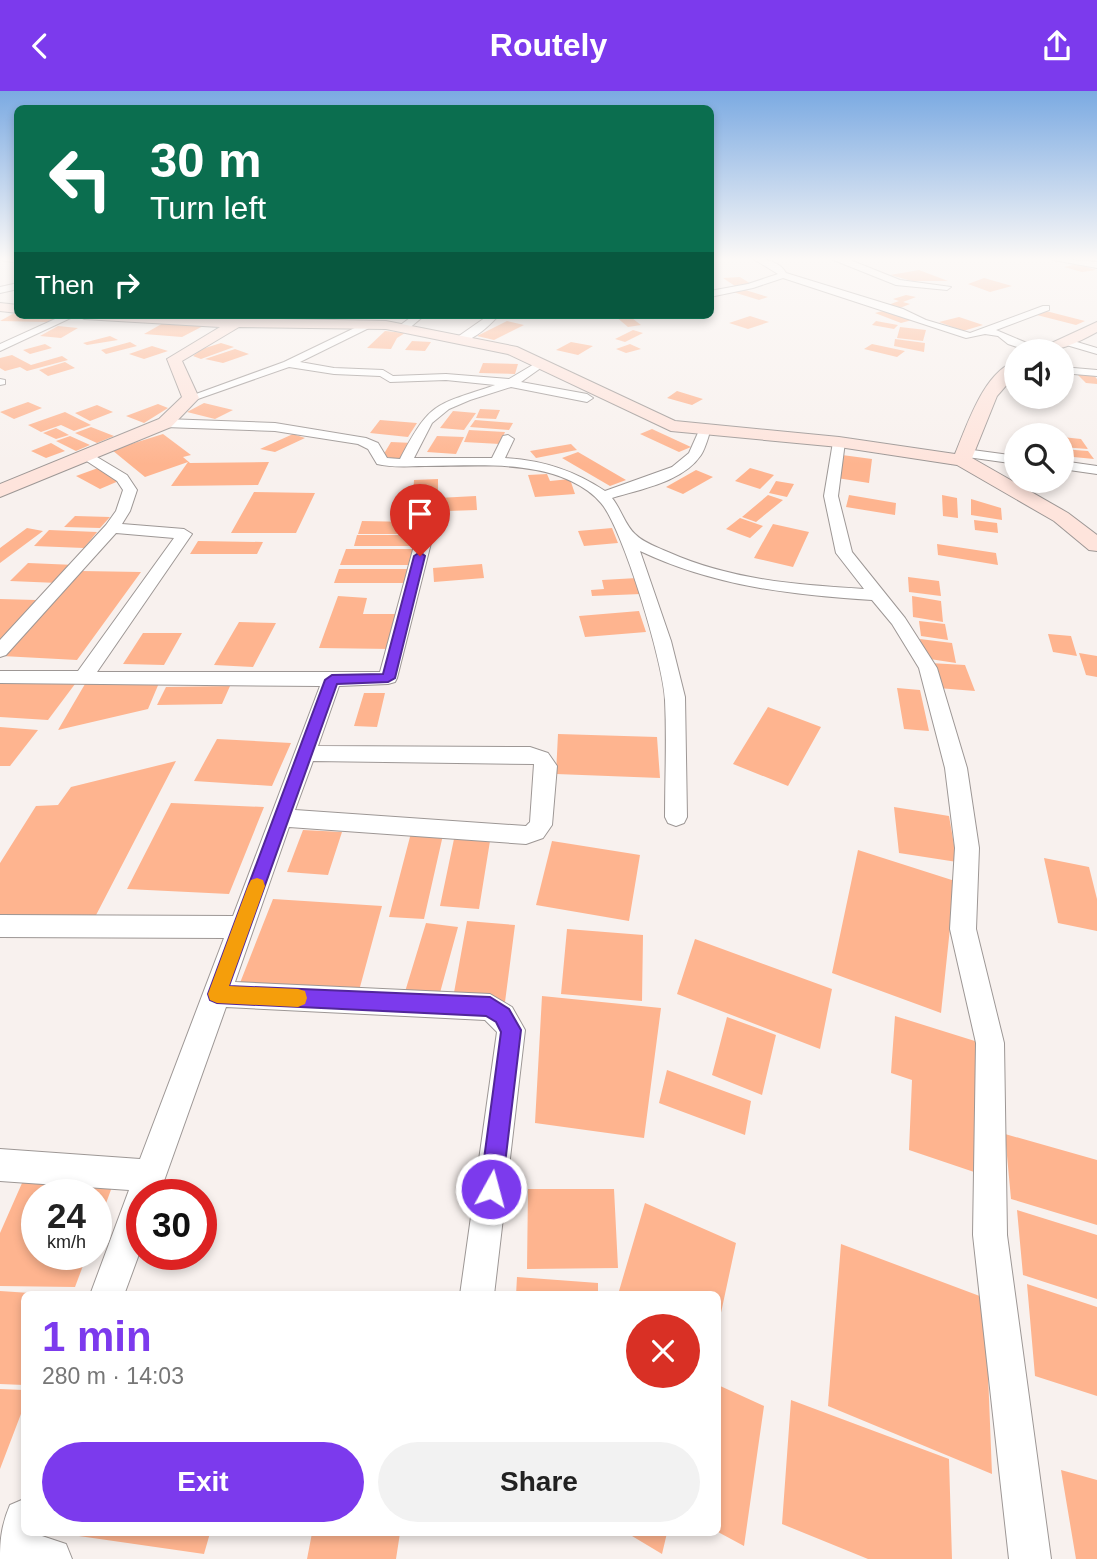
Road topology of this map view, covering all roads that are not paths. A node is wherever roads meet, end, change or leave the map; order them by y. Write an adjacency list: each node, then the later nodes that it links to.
1 (47, 327): 15 (street)
2 (231, 327): 23 (street)
3 (364, 327): 18 (street)
4 (385, 327): 9 (street)
5 (481, 327): 11 (street)
6 (938, 327): 10 (street)
7 (996, 327): 10 (street)
8 (1096, 327): 13 (street)
9 (403, 328): 11 (street)
10 (984, 331): 12 (street)
11 (460, 339): 17 (street)
12 (1008, 339)
13 (1073, 339)
14 (1074, 344): 16 (street)
15 (0, 348)
16 (1097, 351)
17 (541, 363): 22 (street); 26 (street)
18 (288, 364): 22 (street); 23 (street)
19 (1074, 371): 20 (street)
20 (1096, 372)
21 (1004, 375): 30 (street)
22 (510, 383): 24 (street); 33 (street)
23 (191, 398): 25 (street)
24 (587, 398)
25 (165, 423): 29 (street); 33 (street)
26 (705, 429): 28 (street); 37 (street)
27 (508, 439): 32 (street)
28 (839, 442): 30 (street); 42 (street)
29 (87, 455): 36 (street); 38 (street)
30 (964, 457): 31 (street); 41 (street)
31 (1004, 459)
32 (496, 463): 33 (street); 37 (street)
33 (404, 464)
34 (1074, 467): 35 (street)
35 (1097, 470)
36 (0, 491)
37 (603, 496): 40 (street)
38 (112, 528): 43 (street); 45 (street)
39 (426, 531): 46 (street)
40 (627, 536): 42 (street); 48 (street)
41 (1097, 545)
42 (877, 595): 59 (street)
43 (0, 651)
44 (0, 677): 45 (street)
45 (83, 678): 46 (street)
46 (332, 680): 47 (street)
47 (305, 753): 49 (street); 49 (street)
48 (677, 817)
49 (281, 818): 51 (street)
50 (0, 926): 51 (street)
51 (242, 926): 52 (street)
52 (217, 994): 54 (street); 58 (street)
53 (0, 1165): 55 (street)
54 (149, 1179)
55 (126, 1187)
56 (126, 1242): 57 (street)
57 (108, 1291)
58 (478, 1291)
59 (1030, 1559)

